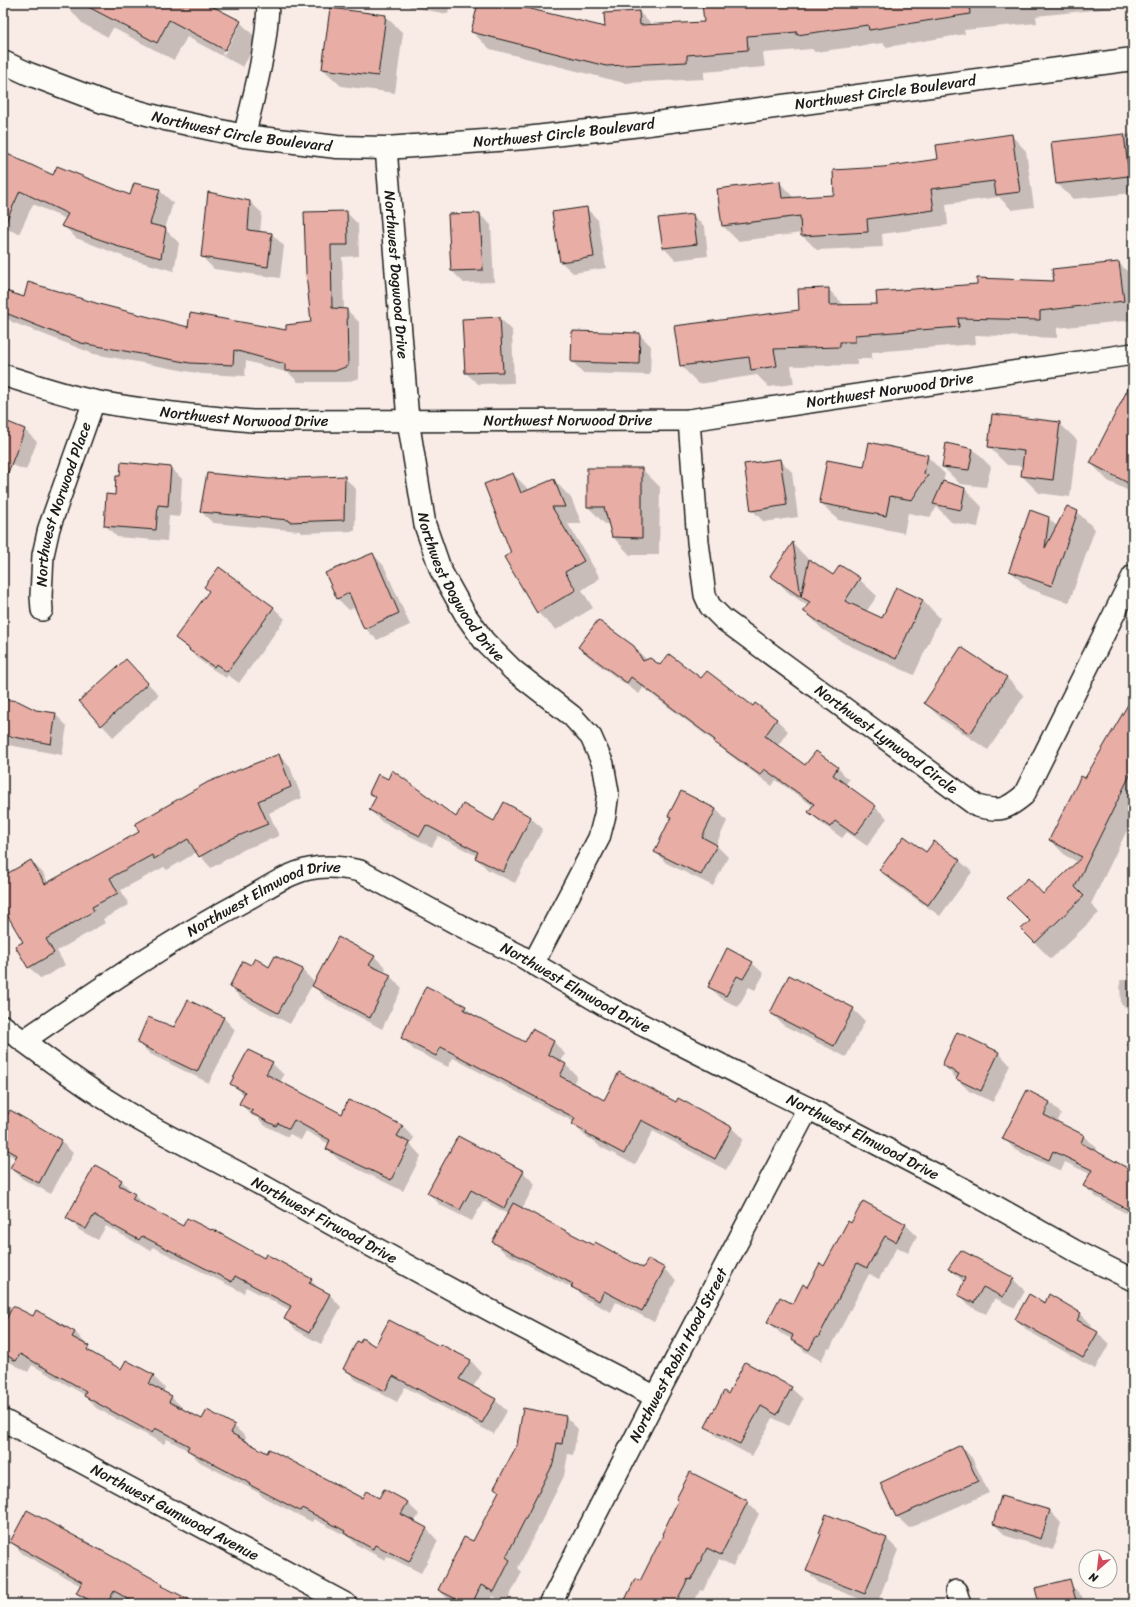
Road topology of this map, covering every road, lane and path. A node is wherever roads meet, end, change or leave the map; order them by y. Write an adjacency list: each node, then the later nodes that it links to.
1 (268, 3): 4 (street)
2 (1133, 59): 5 (main road, Northwest Circle Boulevard)
3 (3, 62): 4 (main road, Northwest Circle Boulevard)
4 (244, 136): 5 (main road, Northwest Circle Boulevard)
5 (386, 148): 9 (street, Northwest Dogwood Drive)
6 (1133, 354): 10 (street, Northwest Norwood Drive)
7 (3, 375): 8 (street, Northwest Norwood Drive)
8 (94, 401): 9 (street, Northwest Norwood Drive); 12 (street, Northwest Norwood Place)
9 (408, 420): 10 (street, Northwest Norwood Drive); 13 (street, Northwest Dogwood Drive)
10 (689, 420): 11 (street, Northwest Lynwood Circle)
11 (1133, 576)
12 (42, 610)
13 (533, 964): 15 (street, Northwest Elmwood Drive); 16 (street, Northwest Elmwood Drive)
14 (3, 1026): 15 (street, Northwest Firwood Drive)
15 (23, 1041): 18 (street, Northwest Firwood Drive)
16 (808, 1108): 17 (street, Northwest Elmwood Drive); 18 (street, Northwest Robin Hood Street)
17 (1133, 1280)
18 (656, 1397): 21 (street, Northwest Robin Hood Street)
19 (3, 1420): 20 (street, Northwest Gumwood Avenue)
20 (346, 1604)
21 (550, 1604)

